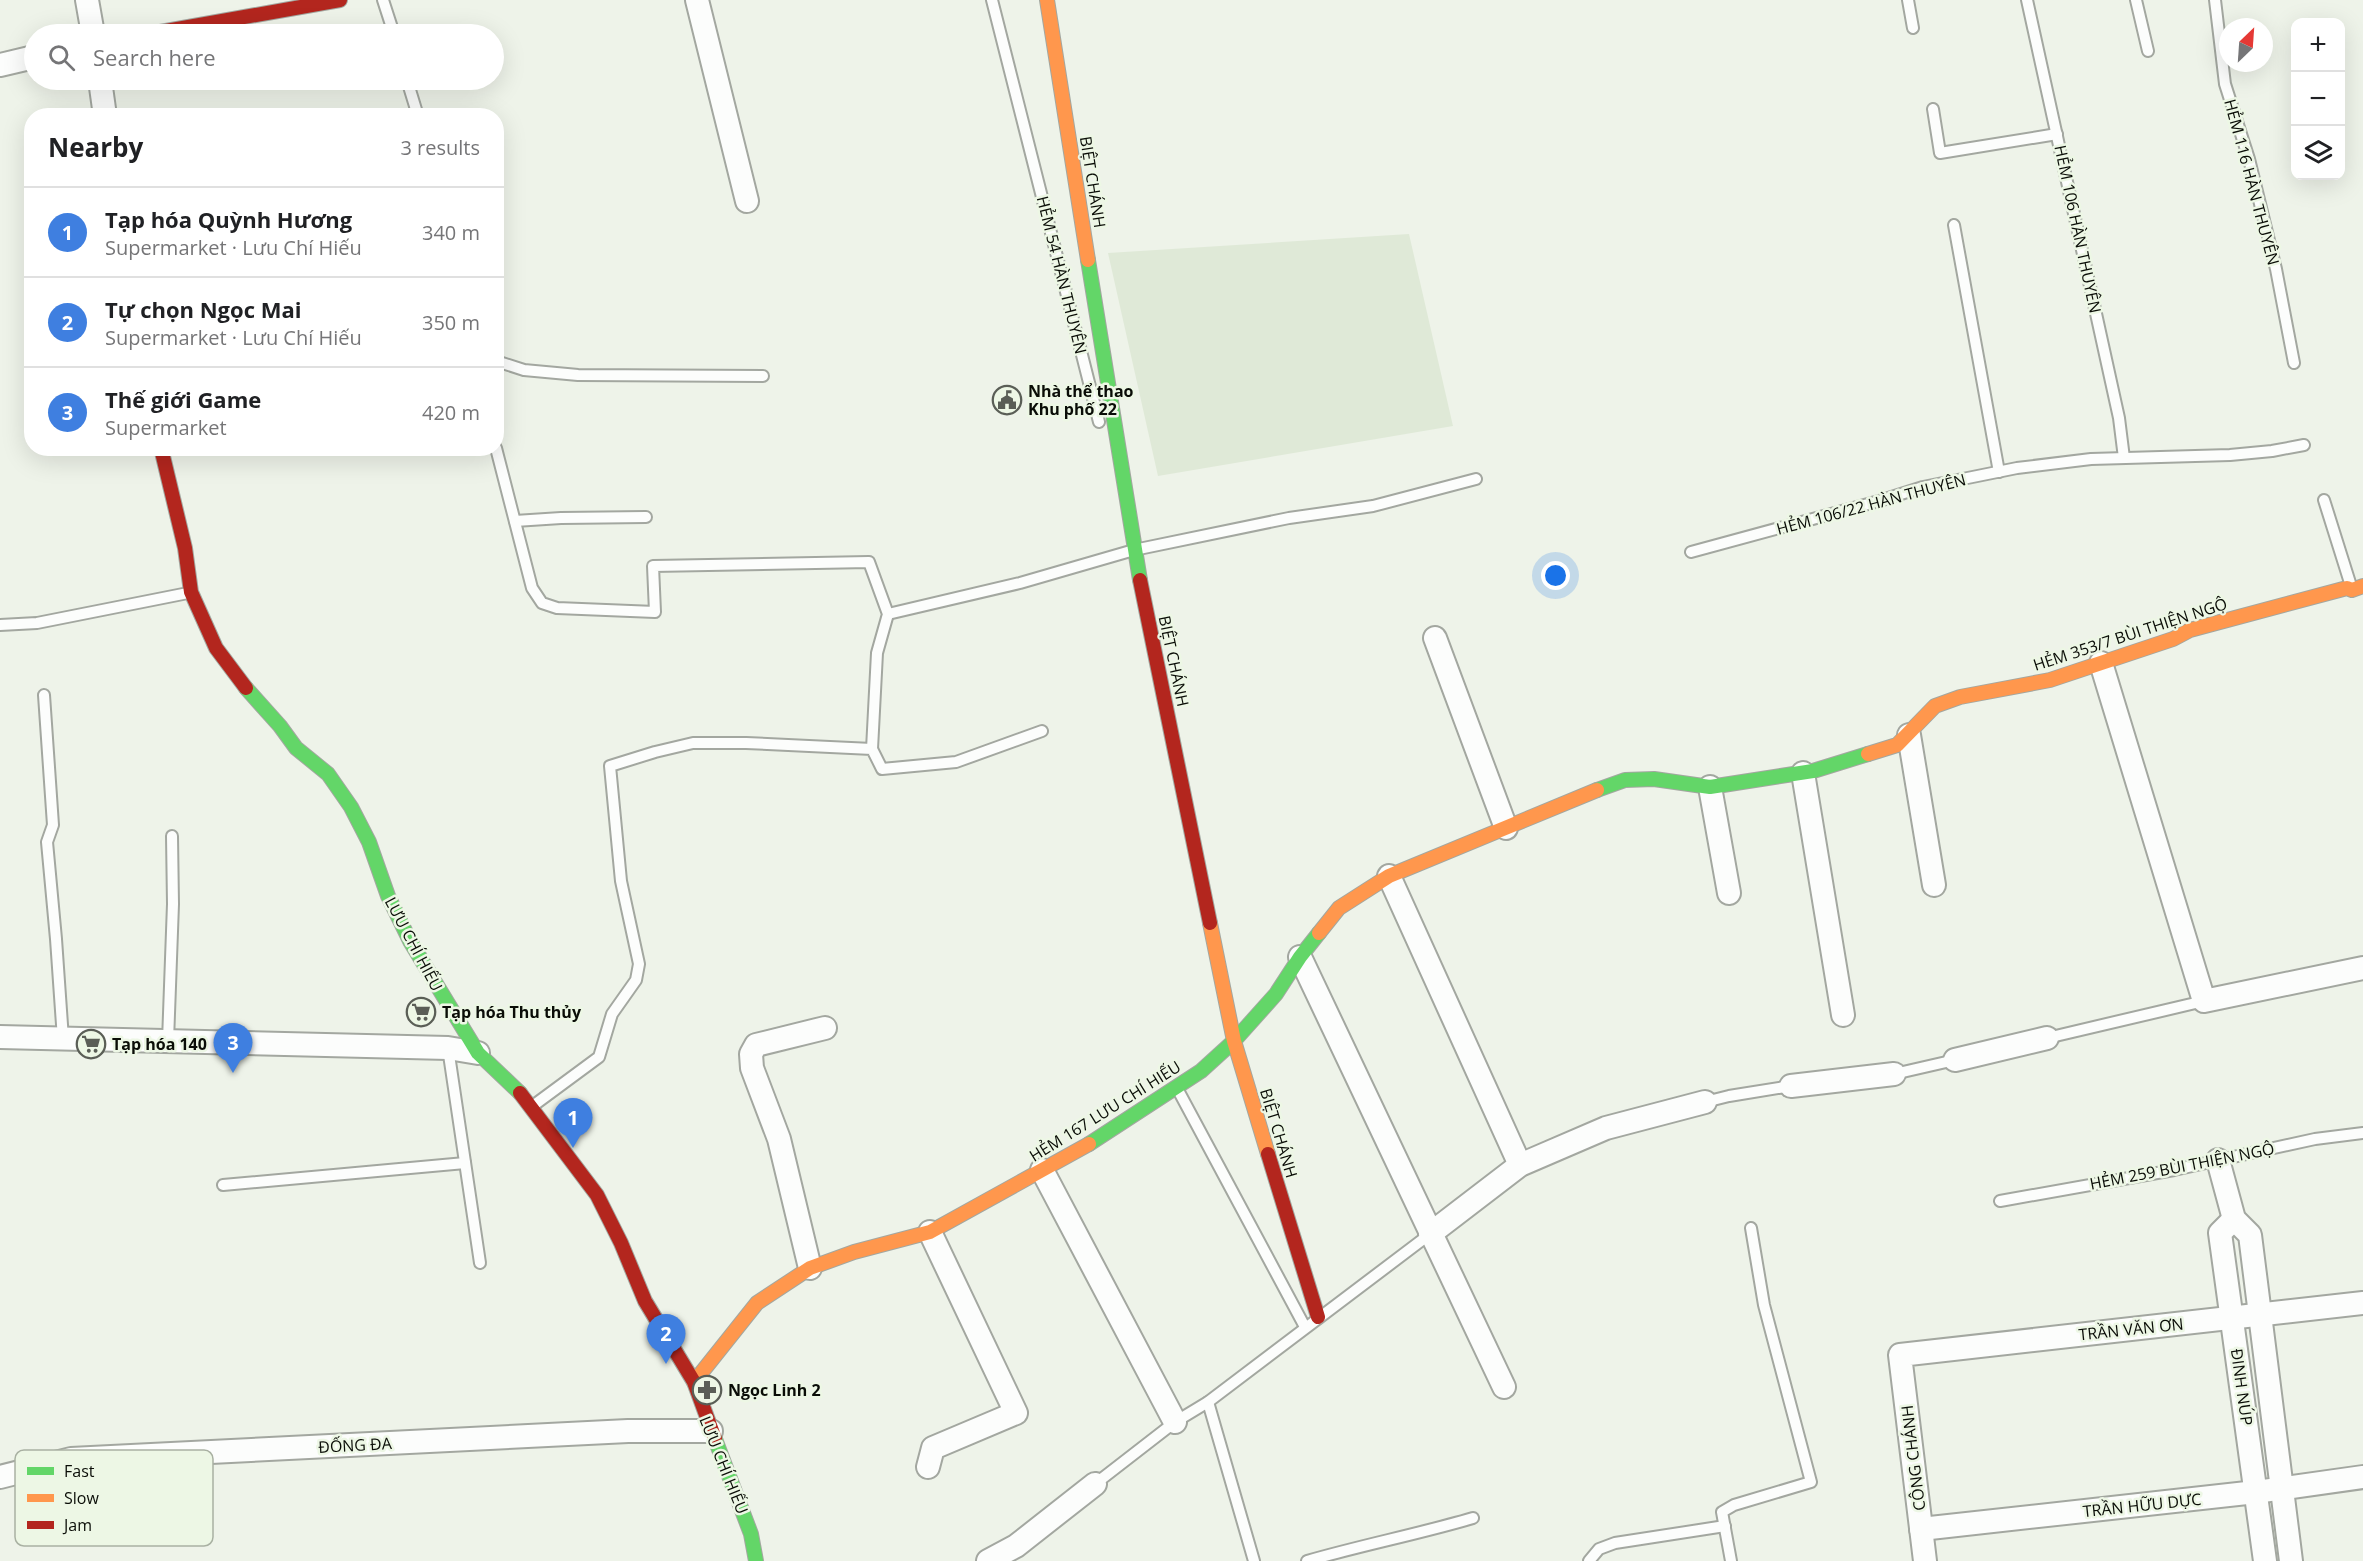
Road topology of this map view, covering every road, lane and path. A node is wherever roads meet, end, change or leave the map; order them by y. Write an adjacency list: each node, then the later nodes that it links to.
1 (87, 0): 11 (street)
2 (340, 0): 12 (street)
3 (383, 0): 13 (lane)
4 (697, 0): 24 (street)
5 (992, 0): 29 (lane, HẺM 54 HÀN THUYÊN)
6 (1047, 0): 40 (street, BIỆT CHÁNH)
7 (1908, 0): 14 (lane)
8 (2027, 0): 23 (lane, HẺM 106 HÀN THUYÊN)
9 (2136, 0): 15 (lane)
10 (2215, 0): 26 (lane, HẺM 116 HÀN THUYÊN)
11 (91, 24)
12 (205, 24)
13 (391, 24)
14 (1914, 28)
15 (2148, 51)
16 (24, 59): 17 (street)
17 (0, 65)
18 (101, 90): 20 (street)
19 (410, 90): 21 (lane)
20 (104, 108)
21 (415, 108)
22 (1933, 109): 23 (lane)
23 (2057, 134): 34 (lane, HẺM 106 HÀN THUYÊN)
24 (747, 201)
25 (1954, 225): 35 (lane)
26 (2294, 363)
27 (504, 364): 28 (lane)
28 (763, 376)
29 (1102, 431)
30 (2304, 445): 34 (lane, HẺM 106/22 HÀN THUYÊN)
31 (1108, 452): 40 (lane)
32 (163, 456): 43 (street, LƯU CHÍ HIẾU)
33 (498, 456): 39 (lane)
34 (2124, 458): 35 (lane, HẺM 106/22 HÀN THUYÊN)
35 (1999, 472): 41 (lane, HẺM 106/22 HÀN THUYÊN)
36 (1476, 479): 40 (lane)
37 (2324, 500): 42 (lane)
38 (646, 517): 39 (lane)
39 (515, 521): 44 (lane)
40 (1134, 550): 44 (lane); 68 (street, BIỆT CHÁNH)
41 (1691, 552)
42 (2358, 588): 47 (street, HẺM 353/7 BÙI THIỆN NGỘ)
43 (191, 592): 45 (lane); 70 (street, LƯU CHÍ HIẾU)
44 (888, 614): 51 (lane)
45 (0, 625)
46 (1435, 638): 54 (street)
47 (2101, 663): 50 (street, HẺM 353/7 BÙI THIỆN NGỘ); 61 (street)
48 (44, 695): 66 (lane)
49 (1042, 730): 51 (lane)
50 (1909, 735): 52 (street, HẺM 353/7 BÙI THIỆN NGỘ); 57 (street)
51 (872, 749): 76 (lane)
52 (1803, 773): 53 (street, HẺM 353/7 BÙI THIỆN NGỘ); 62 (street)
53 (1710, 786): 54 (street, HẺM 353/7 BÙI THIỆN NGỘ); 58 (street)
54 (1506, 828): 56 (street, HẺM 167 LƯU CHÍ HIẾU)
55 (172, 836): 67 (lane)
56 (1389, 876): 59 (street, HẺM 167 LƯU CHÍ HIẾU); 80 (street)
57 (1935, 885)
58 (1729, 893)
59 (1300, 957): 68 (street, HẺM 167 LƯU CHÍ HIẾU); 87 (street)
60 (2363, 968): 61 (street)
61 (2204, 1002): 65 (lane)
62 (1843, 1015)
63 (825, 1028): 89 (street)
64 (0, 1037): 66 (street)
65 (2047, 1038): 71 (street)
66 (63, 1039): 67 (street)
67 (168, 1041): 69 (street)
68 (1234, 1041): 74 (street, HẺM 167 LƯU CHÍ HIẾU); 92 (street, BIỆT CHÁNH)
69 (448, 1048): 70 (street); 79 (lane)
70 (478, 1053): 76 (street, LƯU CHÍ HIẾU)
71 (1955, 1060): 72 (lane)
72 (1894, 1074): 73 (street)
73 (1791, 1086): 75 (lane)
74 (1176, 1088): 81 (street, HẺM 167 LƯU CHÍ HIẾU); 94 (lane)
75 (1705, 1102): 80 (street)
76 (531, 1107): 96 (street, LƯU CHÍ HIẾU)
77 (2363, 1132): 78 (lane, HẺM 259 BÙI THIỆN NGỘ)
78 (2218, 1160): 83 (lane, HẺM 259 BÙI THIỆN NGỘ); 84 (street, ĐINH NÚP)
79 (465, 1163): 82 (lane); 88 (lane)
80 (1520, 1165): 87 (street)
81 (1042, 1170): 86 (street, HẺM 167 LƯU CHÍ HIẾU); 99 (street)
82 (223, 1185)
83 (2000, 1201)
84 (2234, 1219): 91 (street, ĐINH NÚP); 93 (street, ĐINH NÚP)
85 (1751, 1227): 110 (lane)
86 (930, 1232): 89 (street, HẺM 167 LƯU CHÍ HIẾU); 102 (street)
87 (1430, 1234): 92 (lane); 97 (street)
88 (480, 1263)
89 (810, 1268): 96 (street, HẺM 167 LƯU CHÍ HIẾU)
90 (2363, 1303): 91 (street, TRẦN VĂN ƠN)
91 (2261, 1315): 93 (street, TRẦN VĂN ƠN); 107 (street, ĐINH NÚP)
92 (1318, 1317): 94 (lane)
93 (2232, 1317): 95 (street, TRẦN VĂN ƠN); 108 (street, ĐINH NÚP)
94 (1305, 1327): 98 (lane)
95 (1900, 1355): 111 (street, CÔNG CHÁNH)
96 (693, 1382): 100 (street, LƯU CHÍ HIẾU)
97 (1504, 1388)
98 (1209, 1402): 99 (lane); 115 (lane)
99 (1175, 1422): 106 (lane)
100 (711, 1431): 101 (street, ĐỐNG ĐA); 113 (street, LƯU CHÍ HIẾU)
101 (213, 1452)
102 (928, 1467)
103 (15, 1473): 104 (street, ĐỐNG ĐA)
104 (0, 1477)
105 (2363, 1477): 107 (street, TRẦN HỮU DỰC)
106 (1095, 1484): 112 (street)
107 (2282, 1487): 108 (street, TRẦN HỮU DỰC); 121 (street, ĐINH NÚP)
108 (2256, 1492): 111 (street, TRẦN HỮU DỰC); 120 (street, ĐINH NÚP)
109 (1473, 1518): 116 (lane)
110 (1725, 1526): 117 (lane); 118 (lane)
111 (1921, 1529): 119 (street, CÔNG CHÁNH)
112 (1018, 1553): 114 (street)
113 (756, 1561)
114 (988, 1561)
115 (1254, 1561)
116 (1307, 1561)
117 (1589, 1561)
118 (1731, 1561)
119 (1925, 1561)
120 (2265, 1561)
121 (2291, 1561)

